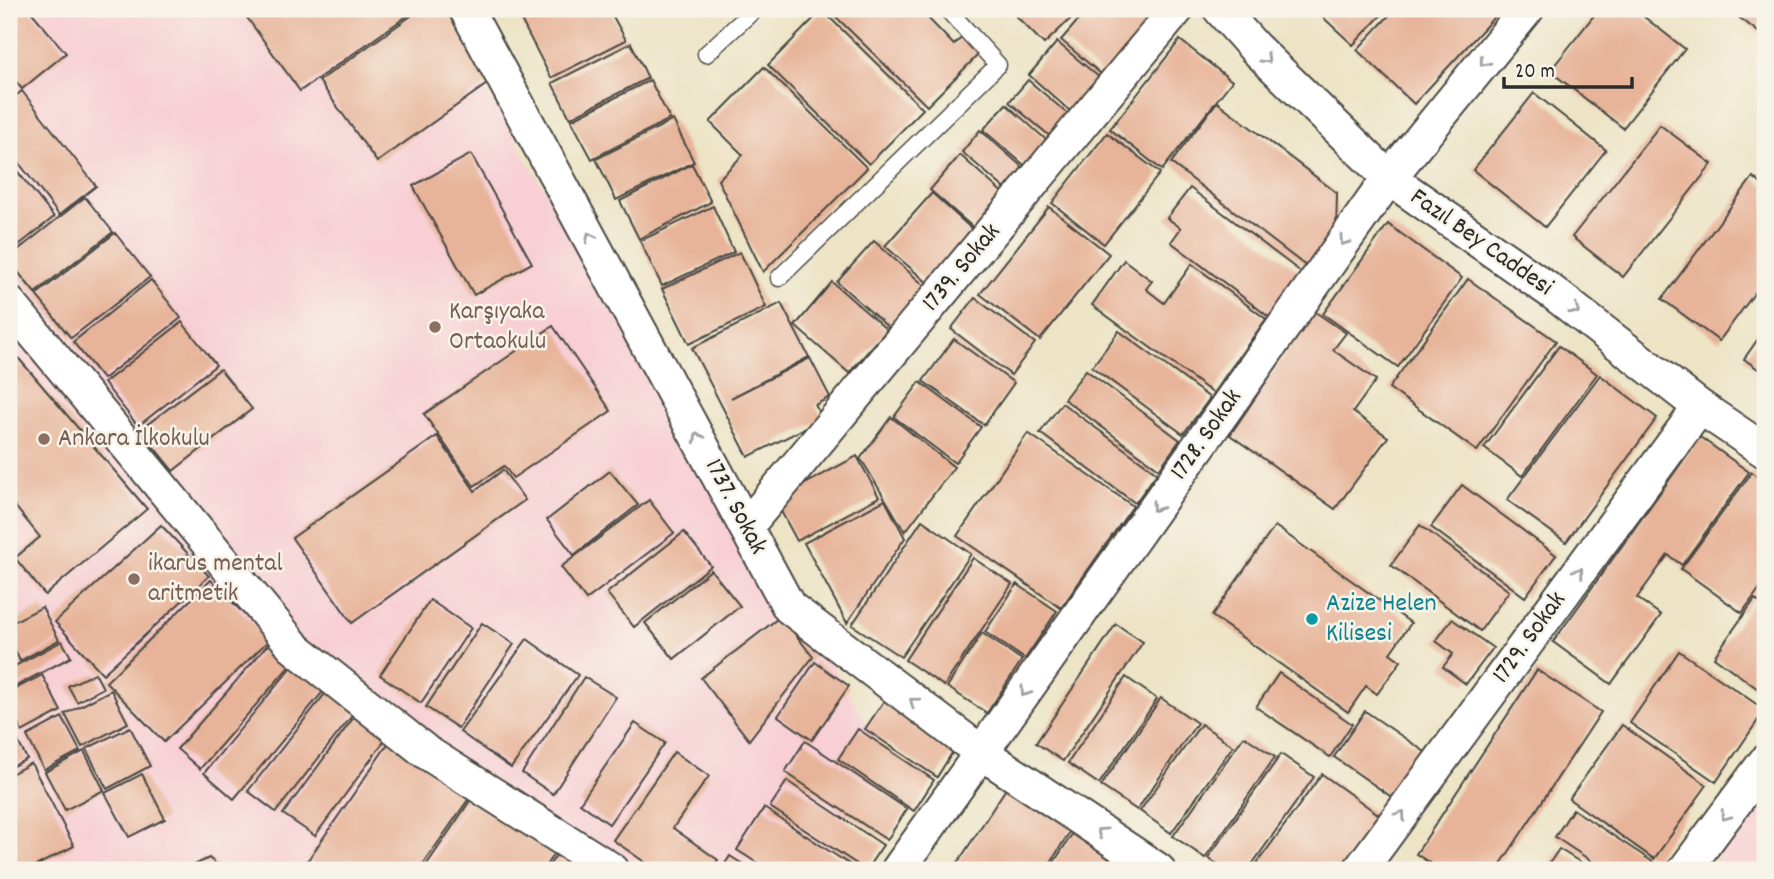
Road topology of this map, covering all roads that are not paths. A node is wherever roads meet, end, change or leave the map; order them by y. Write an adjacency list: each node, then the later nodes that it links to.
1 (466, 9): 13 (street, 1737. Sokak, one-way to 1)
2 (755, 9): 7 (lane)
3 (947, 9): 9 (lane)
4 (1177, 9): 13 (street, 1739. Sokak)
5 (1220, 9): 8 (street, Fazıl Bey Caddesi, one-way to 8)
6 (1527, 9): 8 (street, 1728. Sokak, one-way to 8)
7 (706, 54)
8 (1389, 178): 11 (street, Fazıl Bey Caddesi, one-way to 11); 14 (street, 1728. Sokak, one-way to 14)
9 (779, 278)
10 (9, 303): 16 (street)
11 (1700, 407): 12 (street, Fazıl Bey Caddesi); 19 (street, 1729. Sokak, one-way to 11)
12 (1765, 451)
13 (746, 527): 14 (street, 1737. Sokak, one-way to 13)
14 (982, 753): 17 (street, 1728. Sokak); 18 (street, 1737. Sokak, one-way to 14)
15 (1765, 762): 20 (street, one-way to 20)
16 (612, 870)
17 (898, 870)
18 (1158, 870)
19 (1360, 870)
20 (1685, 870)

